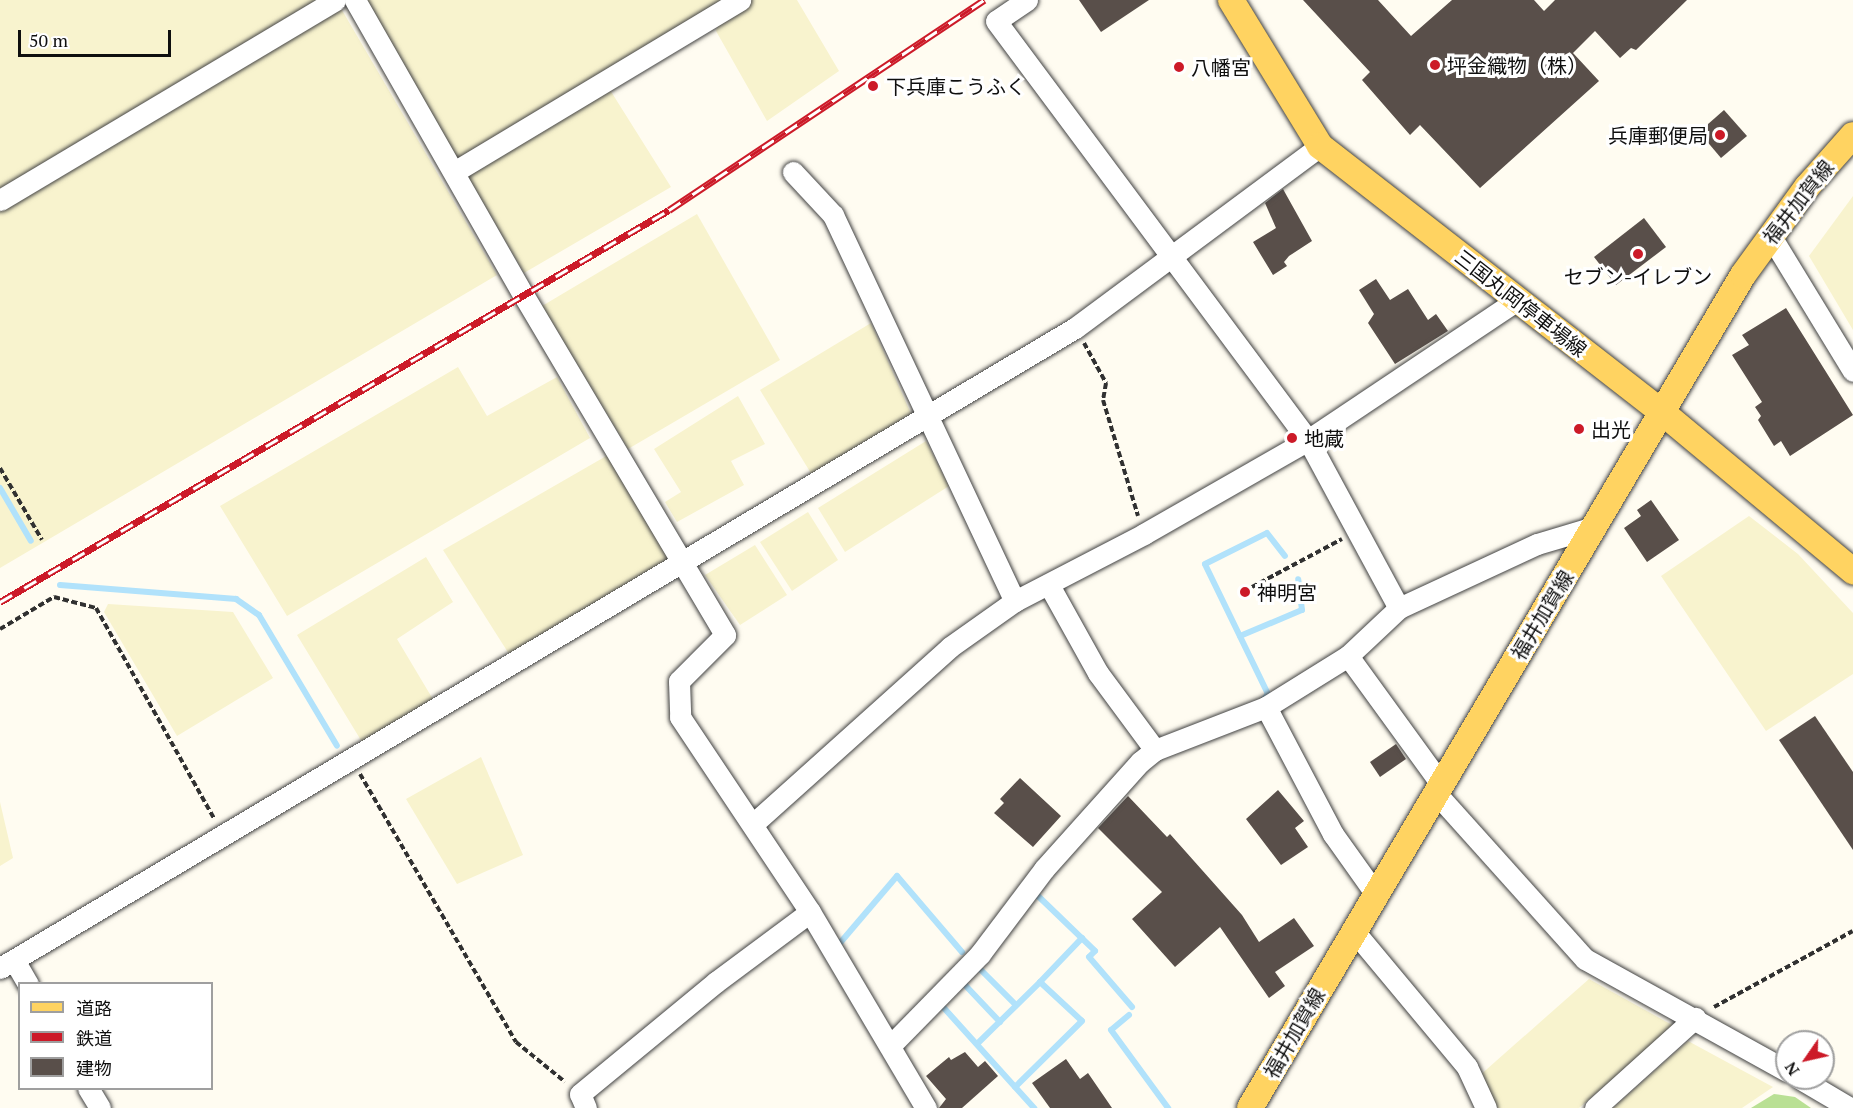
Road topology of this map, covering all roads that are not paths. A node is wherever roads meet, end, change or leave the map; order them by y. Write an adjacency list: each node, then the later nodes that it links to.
1 (335, 0): 10 (street)
2 (355, 0): 8 (street)
3 (740, 0): 8 (street)
4 (1027, 0): 12 (street)
5 (1231, 0): 7 (main road, 三国丸岡停車場線)
6 (1853, 135): 11 (main road, 福井加賀線)
7 (1320, 146): 12 (street); 13 (main road, 三国丸岡停車場線)
8 (454, 172): 19 (street)
9 (793, 172): 16 (street)
10 (0, 200)
11 (1770, 236): 14 (street); 15 (main road, 福井加賀線)
12 (1169, 257): 16 (street); 17 (street)
13 (1517, 300): 15 (main road, 三国丸岡停車場線); 17 (street)
14 (1853, 371)
15 (1662, 412): 18 (main road, 福井加賀線); 20 (main road, 三国丸岡停車場線)
16 (925, 416): 19 (street); 22 (street)
17 (1308, 440): 21 (street); 23 (street)
18 (1594, 527): 23 (street); 27 (main road, 福井加賀線)
19 (682, 563): 28 (street); 32 (street)
20 (1853, 571)
21 (1049, 585): 22 (street); 26 (street)
22 (1016, 601): 28 (street)
23 (1399, 608): 24 (street)
24 (1348, 656): 25 (street); 27 (street)
25 (1266, 707): 26 (street); 29 (street)
26 (1155, 750): 35 (street)
27 (1438, 788): 29 (main road, 福井加賀線); 34 (street)
28 (753, 824): 30 (street)
29 (1375, 893): 31 (main road, 福井加賀線)
30 (810, 912): 35 (street); 39 (street)
31 (1353, 930): 42 (main road, 福井加賀線); 43 (street)
32 (7, 964): 33 (street)
33 (26, 982)
34 (1695, 1018): 36 (street); 44 (street)
35 (890, 1046): 40 (street)
36 (1775, 1064)
37 (89, 1090): 41 (street)
38 (1819, 1090): 45 (street)
39 (583, 1101)
40 (918, 1104)
41 (100, 1108)
42 (1250, 1108)
43 (1486, 1108)
44 (1595, 1108)
45 (1850, 1108)

